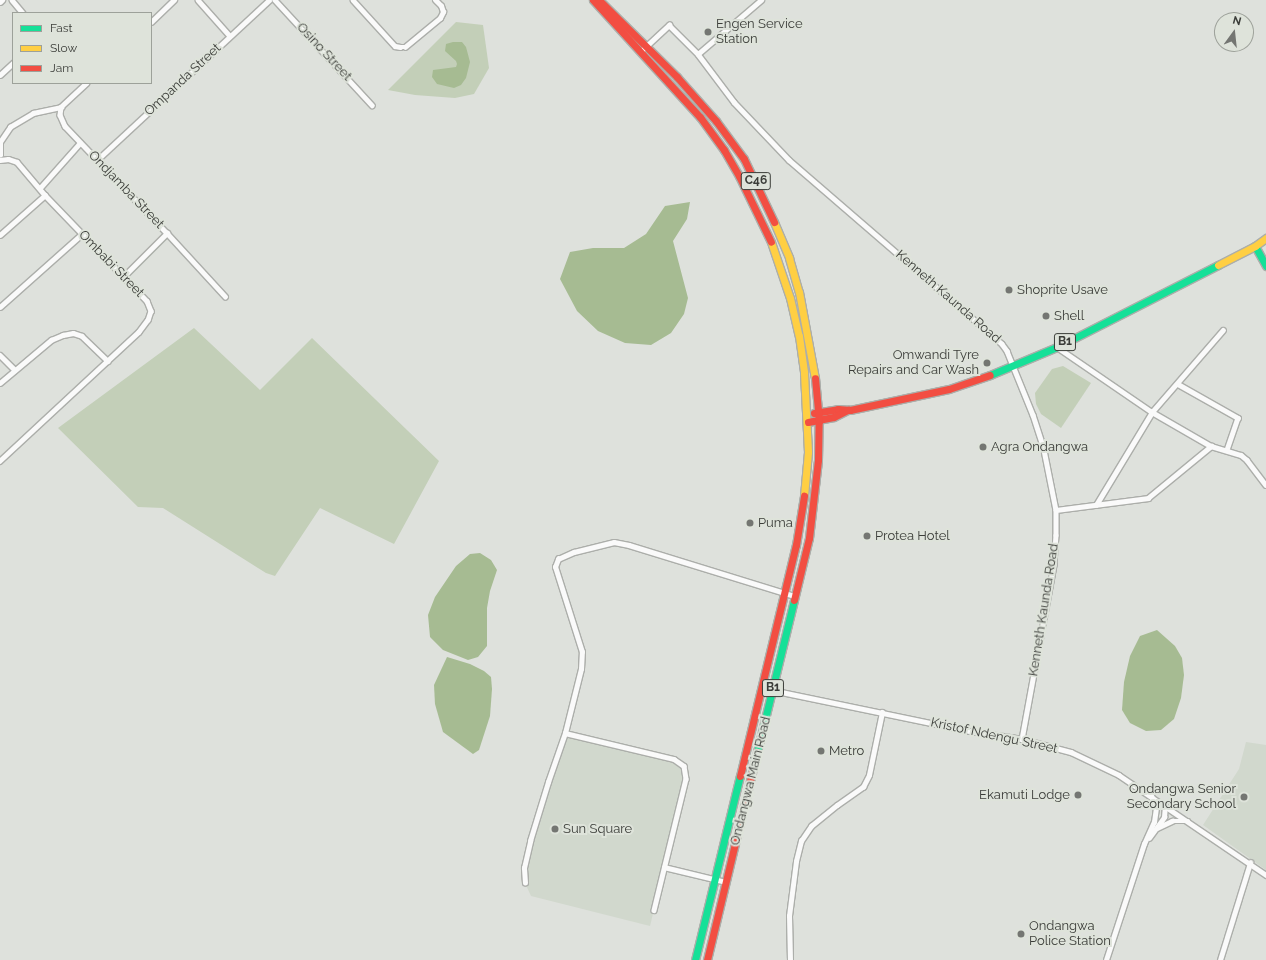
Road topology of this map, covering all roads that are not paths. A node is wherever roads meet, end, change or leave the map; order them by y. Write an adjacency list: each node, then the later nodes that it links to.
1 (12, 0): 11 (street)
2 (174, 0): 12 (street)
3 (198, 0): 13 (street)
4 (269, 0): 13 (street, Ompanda Street)
5 (275, 0): 20 (street, Osino Street)
6 (353, 0): 7 (street)
7 (435, 0)
8 (593, 0): 15 (main road, C46)
9 (599, 0): 14 (main road, C46)
10 (762, 0): 16 (street)
11 (22, 12)
12 (152, 21)
13 (230, 36): 25 (street, Ompanda Street)
14 (646, 47): 15 (street, Kenneth Kaunda Road); 16 (street, Kenneth Kaunda Road); 46 (main road, C46)
15 (640, 52): 48 (main road, C46)
16 (698, 54): 41 (street, Kenneth Kaunda Road)
17 (12, 64): 18 (street)
18 (0, 75)
19 (86, 84): 21 (street)
20 (372, 105)
21 (61, 107): 22 (street, Ondjamba Street); 23 (street)
22 (80, 143): 25 (street, Ondjamba Street); 26 (street)
23 (0, 155)
24 (0, 160): 26 (street, Ombabi Street)
25 (97, 160): 28 (street, Ondjamba Street)
26 (40, 188): 27 (street, Ombabi Street)
27 (45, 195): 29 (street); 30 (street, Ombabi Street)
28 (167, 232): 34 (street); 35 (street, Ondjamba Street)
29 (0, 234)
30 (82, 234): 34 (street, Ombabi Street); 36 (street)
31 (1266, 238): 32 (main road, B1)
32 (1256, 246): 33 (main road); 38 (main road, B1)
33 (1266, 266)
34 (124, 276): 40 (street, Ombabi Street)
35 (225, 296)
36 (0, 307)
37 (1223, 330): 44 (street)
38 (1057, 347): 41 (main road, B1); 47 (street)
39 (0, 354): 42 (street)
40 (108, 360): 42 (street); 53 (street, Ombabi Street)
41 (1014, 364): 45 (main road, B1); 56 (street, Kenneth Kaunda Road)
42 (14, 370): 43 (street)
43 (0, 383)
44 (1178, 384): 47 (street); 52 (street)
45 (850, 410): 46 (main road, B1); 49 (main road, B1)
46 (818, 412): 48 (main road, B1); 49 (main road, Ondangwa Main Road / B1)
47 (1152, 412): 51 (street); 55 (street)
48 (807, 414): 50 (main road, Ondangwa Main Road / B1)
49 (819, 421): 50 (main road, B1); 58 (main road, Ondangwa Main Road / B1)
50 (808, 422): 57 (main road, Ondangwa Main Road / B1)
51 (1211, 446): 52 (street); 55 (street)
52 (1227, 450): 54 (street)
53 (0, 461)
54 (1266, 485)
55 (1096, 505): 56 (street)
56 (1056, 510): 63 (street, Kenneth Kaunda Road)
57 (784, 594): 58 (street); 59 (main road, Ondangwa Main Road / B1); 62 (street)
58 (795, 596): 60 (main road, Ondangwa Main Road / B1)
59 (762, 688): 60 (street, Kristof Ndengu Street); 72 (main road, Ondangwa Main Road / B1)
60 (773, 690): 61 (street, Kristof Ndengu Street); 73 (main road, Ondangwa Main Road / B1)
61 (882, 712): 63 (street, Kristof Ndengu Street); 78 (street)
62 (566, 733): 70 (street); 74 (street)
63 (1022, 739): 64 (street, Kristof Ndengu Street)
64 (1150, 795): 65 (street, Kristof Ndengu Street); 68 (street)
65 (1165, 805): 66 (street, Kristof Ndengu Street); 67 (street)
66 (1188, 821): 67 (street); 69 (street, Kristof Ndengu Street)
67 (1157, 828): 68 (street)
68 (1144, 844): 79 (street)
69 (1250, 863): 71 (street, Kristof Ndengu Street); 80 (street)
70 (664, 867): 72 (street); 75 (street)
71 (1266, 875)
72 (714, 879): 73 (street); 76 (main road, Ondangwa Main Road / B1)
73 (726, 882): 77 (main road, Ondangwa Main Road / B1)
74 (525, 883)
75 (654, 910)
76 (695, 960)
77 (707, 960)
78 (790, 960)
79 (1106, 960)
80 (1220, 960)

